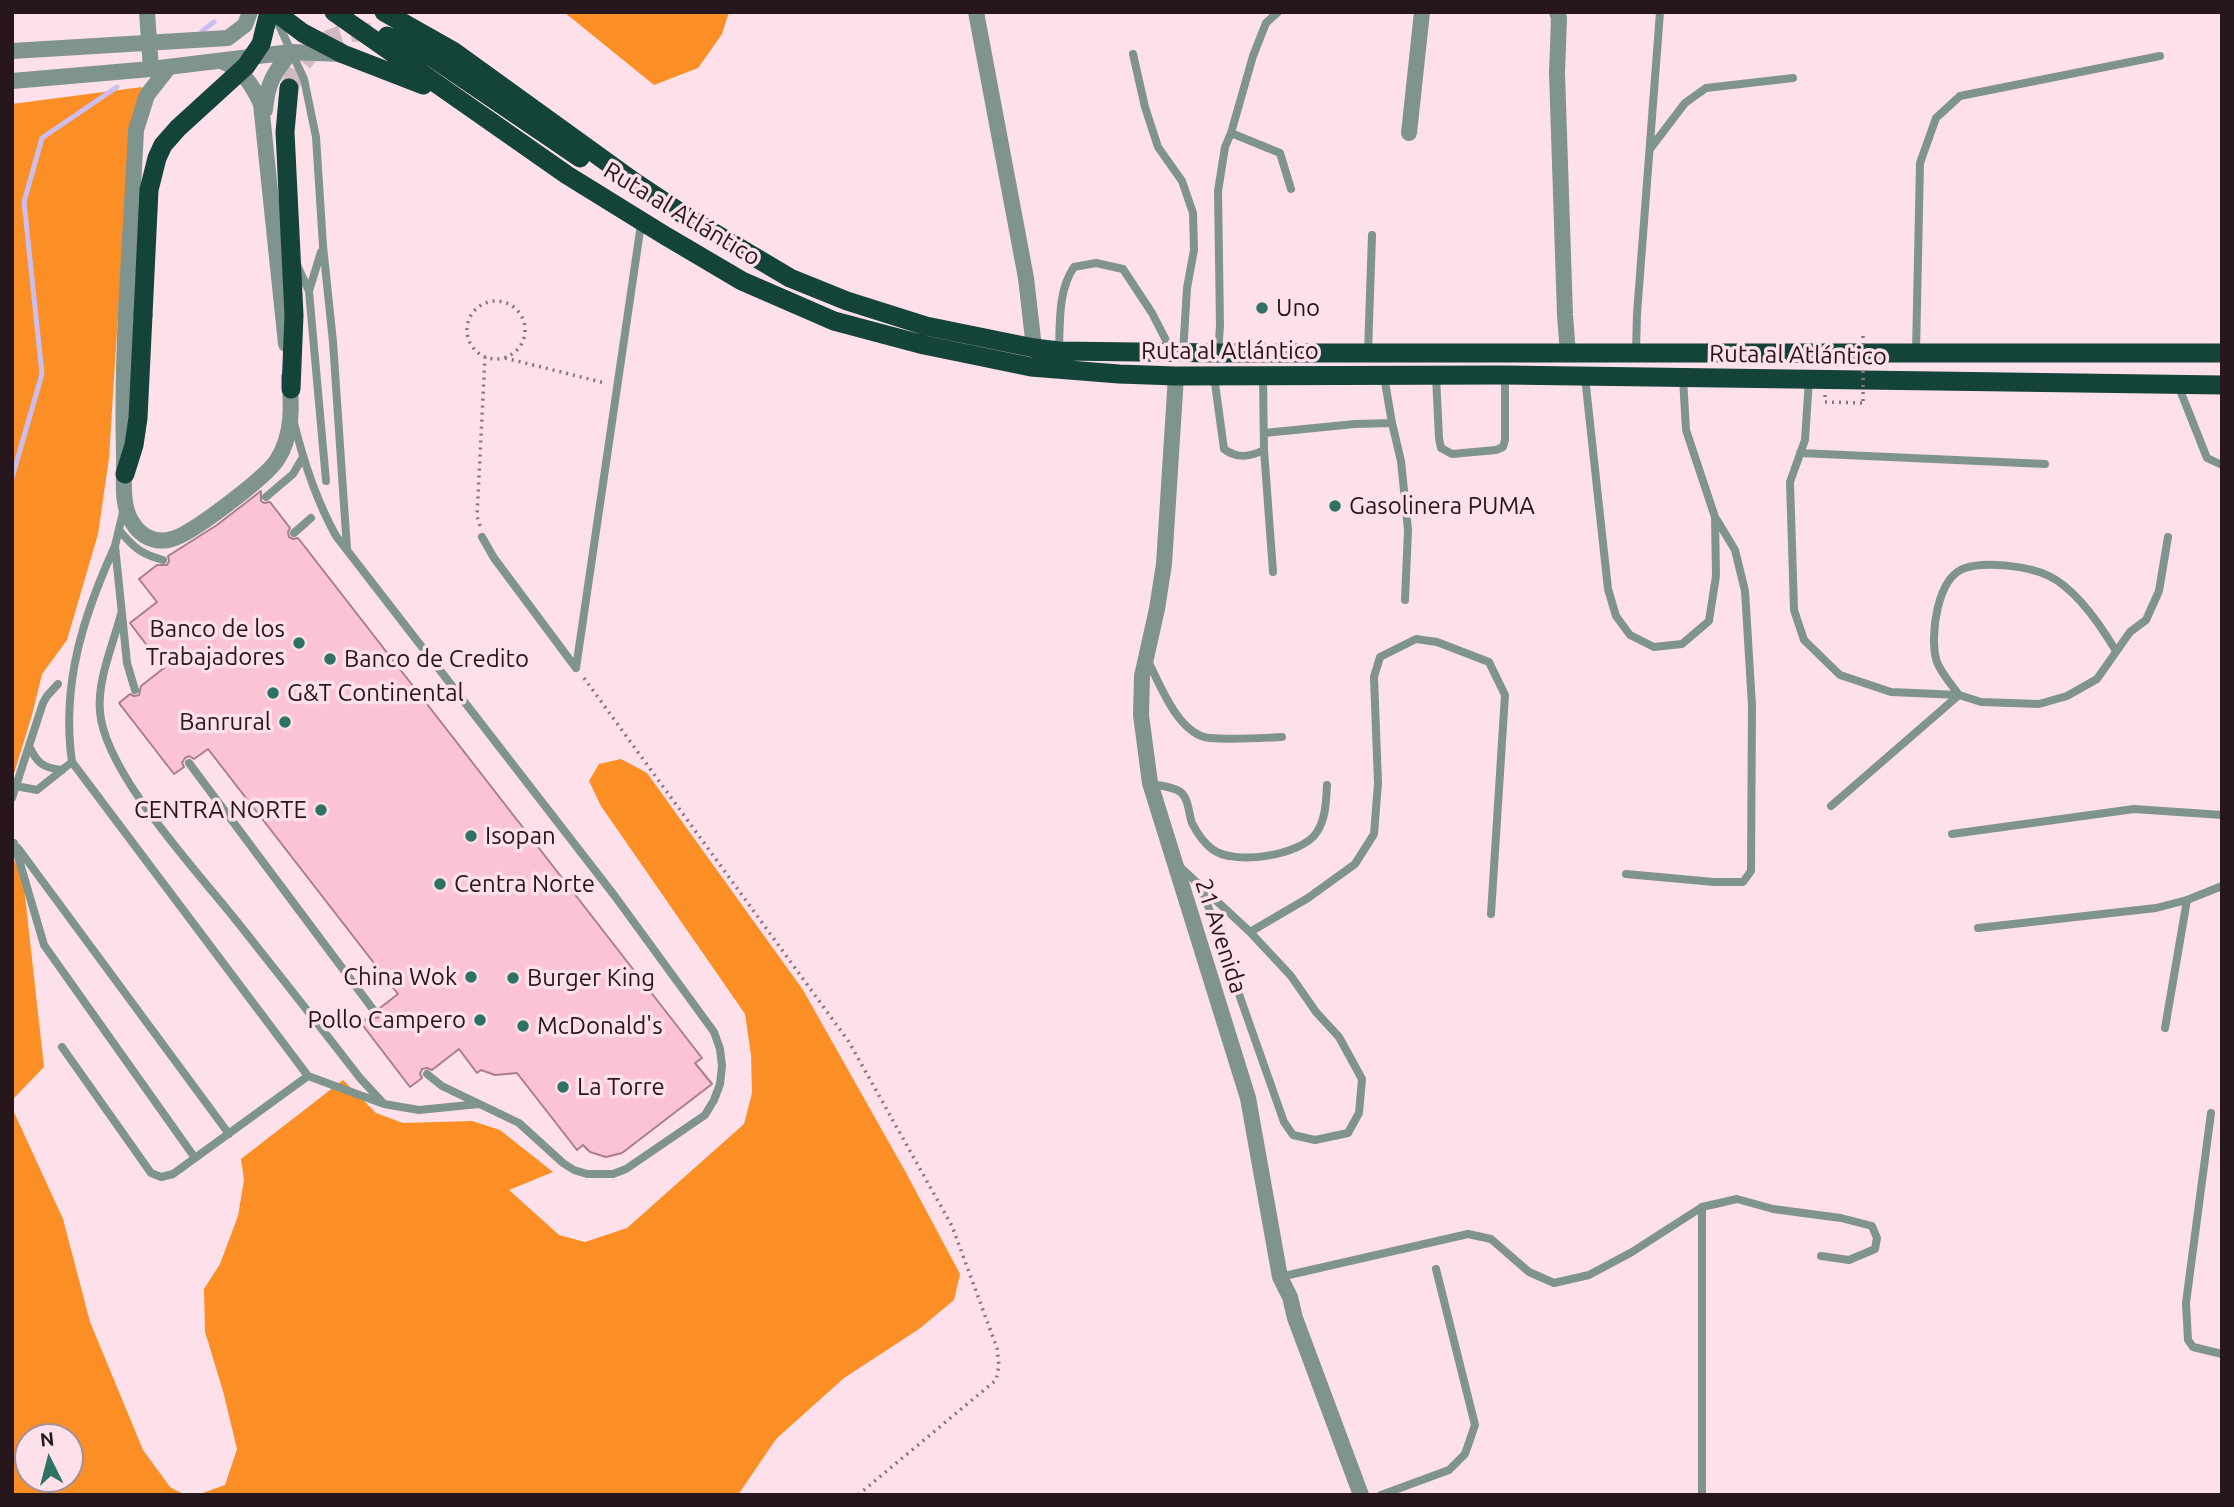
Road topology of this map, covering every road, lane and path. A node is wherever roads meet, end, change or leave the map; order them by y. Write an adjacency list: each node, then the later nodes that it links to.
1 (146, 12): 13 (street)
2 (250, 12): 13 (street)
3 (272, 12): 16 (lane); 17 (highway); 75 (highway, bridge)
4 (334, 12): 26 (highway, Ruta al Atlántico)
5 (384, 12): 15 (highway, Ruta al Atlántico)
6 (403, 12): 15 (highway)
7 (976, 12): 39 (street)
8 (1278, 12): 28 (lane)
9 (1422, 12): 29 (street)
10 (1557, 12): 49 (street)
11 (1660, 12): 30 (lane)
12 (387, 36): 36 (highway)
13 (150, 43): 14 (street); 22 (street)
14 (12, 51)
15 (453, 51): 36 (highway, Ruta al Atlántico)
16 (292, 52): 17 (street); 20 (street); 27 (street); 34 (lane)
17 (344, 54): 26 (highway)
18 (1133, 54): 44 (lane)
19 (2160, 56): 42 (lane)
20 (221, 61): 21 (street); 27 (street)
21 (169, 66): 22 (street); 75 (street)
22 (151, 69): 24 (street)
23 (1793, 78): 30 (lane)
24 (12, 80)
25 (289, 88): 35 (highway)
26 (468, 105): 32 (highway, Ruta al Atlántico)
27 (264, 120): 65 (street)
28 (1231, 133): 31 (lane); 45 (lane)
29 (1409, 133)
30 (1650, 149): 46 (lane)
31 (1291, 189)
32 (641, 221): 53 (highway, Ruta al Atlántico); 64 (lane)
33 (1373, 235): 41 (lane)
34 (323, 246): 37 (lane); 86 (lane)
35 (290, 252): 37 (lane); 65 (highway)
36 (790, 278): 39 (highway, Ruta al Atlántico)
37 (309, 291): 76 (lane)
38 (1863, 336): 66 (path, bridge)
39 (1034, 348): 40 (highway, Ruta al Atlántico)
40 (1059, 351): 44 (highway, Ruta al Atlántico); 44 (lane)
41 (1368, 352): 45 (highway, Ruta al Atlántico); 49 (highway, Ruta al Atlántico)
42 (1916, 352): 43 (highway, Ruta al Atlántico); 46 (highway, Ruta al Atlántico)
43 (2147, 352): 47 (highway, Ruta al Atlántico); 61 (highway)
44 (1178, 353): 45 (highway, Ruta al Atlántico)
45 (1219, 353)
46 (1636, 353): 49 (highway, Ruta al Atlántico)
47 (2183, 353): 48 (highway, Ruta al Atlántico); 62 (highway)
48 (2222, 353)
49 (1568, 354)
50 (485, 357): 51 (path); 51 (path); 83 (path)
51 (505, 358): 64 (path)
52 (1384, 375): 55 (highway, Ruta al Atlántico); 56 (highway, Ruta al Atlántico); 68 (lane)
53 (1177, 376): 54 (highway, Ruta al Atlántico); 92 (street, 21 Avenida)
54 (1214, 376): 55 (highway, Ruta al Atlántico); 70 (lane)
55 (1263, 376): 69 (lane)
56 (1436, 376): 57 (highway, Ruta al Atlántico); 57 (lane)
57 (1505, 376): 58 (highway, Ruta al Atlántico)
58 (1585, 377): 59 (highway, Ruta al Atlántico); 79 (lane)
59 (1683, 378): 60 (highway, Ruta al Atlántico); 79 (lane)
60 (1808, 379): 61 (highway, Ruta al Atlántico); 71 (lane)
61 (2142, 384): 62 (highway, Ruta al Atlántico)
62 (2178, 385): 63 (highway, Ruta al Atlántico); 74 (lane)
63 (2222, 385)
64 (617, 387): 93 (lane)
65 (290, 389): 67 (street)
66 (1825, 402)
67 (291, 414): 72 (lane); 78 (street)
68 (1392, 423): 69 (lane); 89 (lane)
69 (1264, 433): 70 (lane)
70 (1264, 450): 88 (lane)
71 (1800, 453): 73 (lane); 96 (lane)
72 (303, 457): 77 (lane); 86 (lane)
73 (2045, 464)
74 (2222, 465)
75 (125, 474): 78 (street)
76 (326, 481)
77 (267, 497)
78 (125, 502): 81 (lane)
79 (1715, 517): 111 (lane)
80 (311, 518): 82 (lane)
81 (119, 530): 85 (lane); 87 (lane)
82 (294, 533)
83 (482, 537): 93 (lane)
84 (2168, 537): 91 (lane)
85 (115, 546): 90 (lane); 99 (lane)
86 (347, 552): 124 (lane)
87 (163, 560)
88 (1273, 572)
89 (1405, 600)
90 (121, 614): 95 (lane); 123 (lane)
91 (2116, 651): 96 (lane); 96 (lane)
92 (1146, 656): 97 (lane); 102 (street, 21 Avenida)
93 (576, 668): 133 (path)
94 (58, 684): 98 (lane)
95 (135, 690)
96 (1959, 695): 106 (lane)
97 (1282, 737)
98 (29, 746): 101 (lane); 104 (lane)
99 (72, 762): 101 (lane); 122 (lane)
100 (189, 763): 118 (lane)
101 (62, 770): 104 (lane)
102 (1150, 783): 103 (lane); 110 (street, 21 Avenida)
103 (1327, 785)
104 (16, 786): 105 (lane)
105 (12, 798)
106 (1831, 806)
107 (2222, 815): 108 (lane)
108 (1952, 834)
109 (13, 841): 126 (lane); 127 (lane)
110 (1174, 862): 113 (lane); 131 (street, 21 Avenida)
111 (1626, 874)
112 (2222, 886): 114 (lane)
113 (1202, 889): 117 (lane); 117 (lane)
114 (2187, 900): 116 (lane); 119 (lane)
115 (1491, 914): 117 (lane)
116 (1978, 928)
117 (1250, 932)
118 (375, 1012)
119 (2165, 1028)
120 (62, 1047): 127 (lane)
121 (427, 1074): 124 (lane)
122 (308, 1076): 123 (lane); 126 (lane)
123 (384, 1104): 124 (lane)
124 (480, 1104)
125 (2211, 1113): 132 (lane)
126 (229, 1134): 127 (lane)
127 (195, 1158)
128 (1702, 1207): 129 (lane); 131 (lane); 136 (lane)
129 (1821, 1255)
130 (1436, 1269): 135 (lane)
131 (1280, 1276): 134 (street, 21 Avenida)
132 (2222, 1354)
133 (858, 1495)
134 (1361, 1495)
135 (1381, 1495)
136 (1702, 1495)

